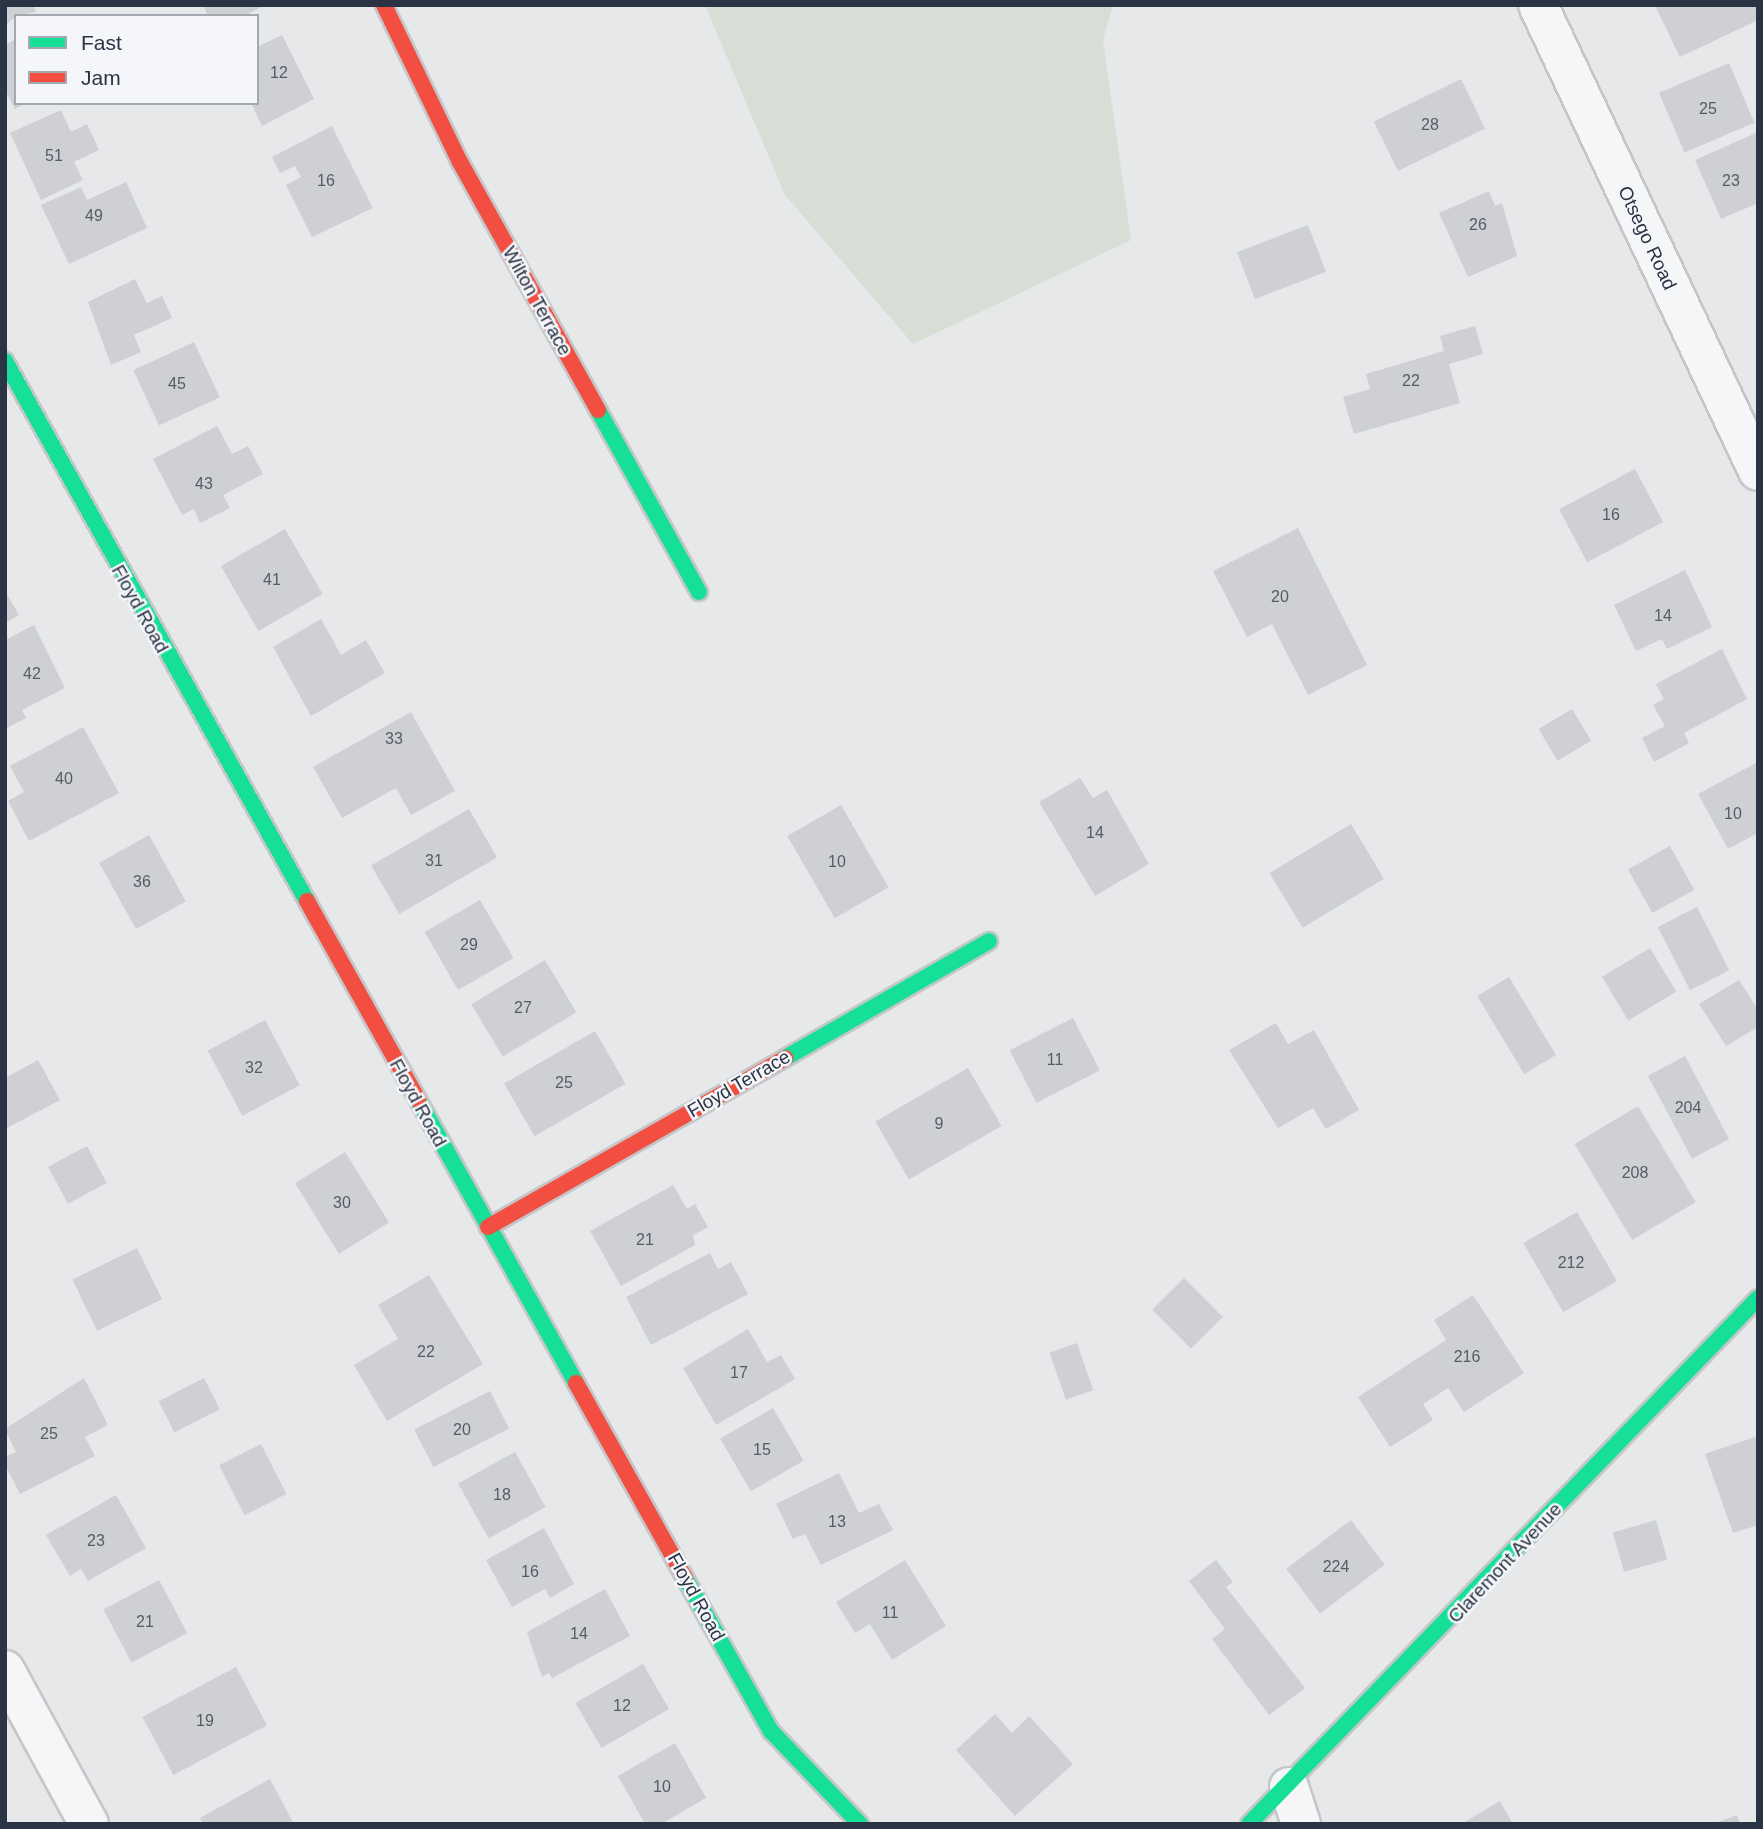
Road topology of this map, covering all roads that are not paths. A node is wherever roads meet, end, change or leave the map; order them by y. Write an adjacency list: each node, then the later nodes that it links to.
1 (384, 5): 5 (street, Wilton Terrace)
2 (1538, 5): 4 (street, Otsego Road)
3 (5, 361): 7 (street, Floyd Road)
4 (1758, 471)
5 (699, 592)
6 (989, 941): 7 (street, Floyd Terrace)
7 (488, 1227): 12 (street, Floyd Road)
8 (1758, 1298): 10 (street, Claremont Avenue)
9 (5, 1670): 11 (street)
10 (1289, 1787): 13 (street, Claremont Avenue); 14 (street)
11 (89, 1824)
12 (860, 1824)
13 (1249, 1824)
14 (1301, 1824)

